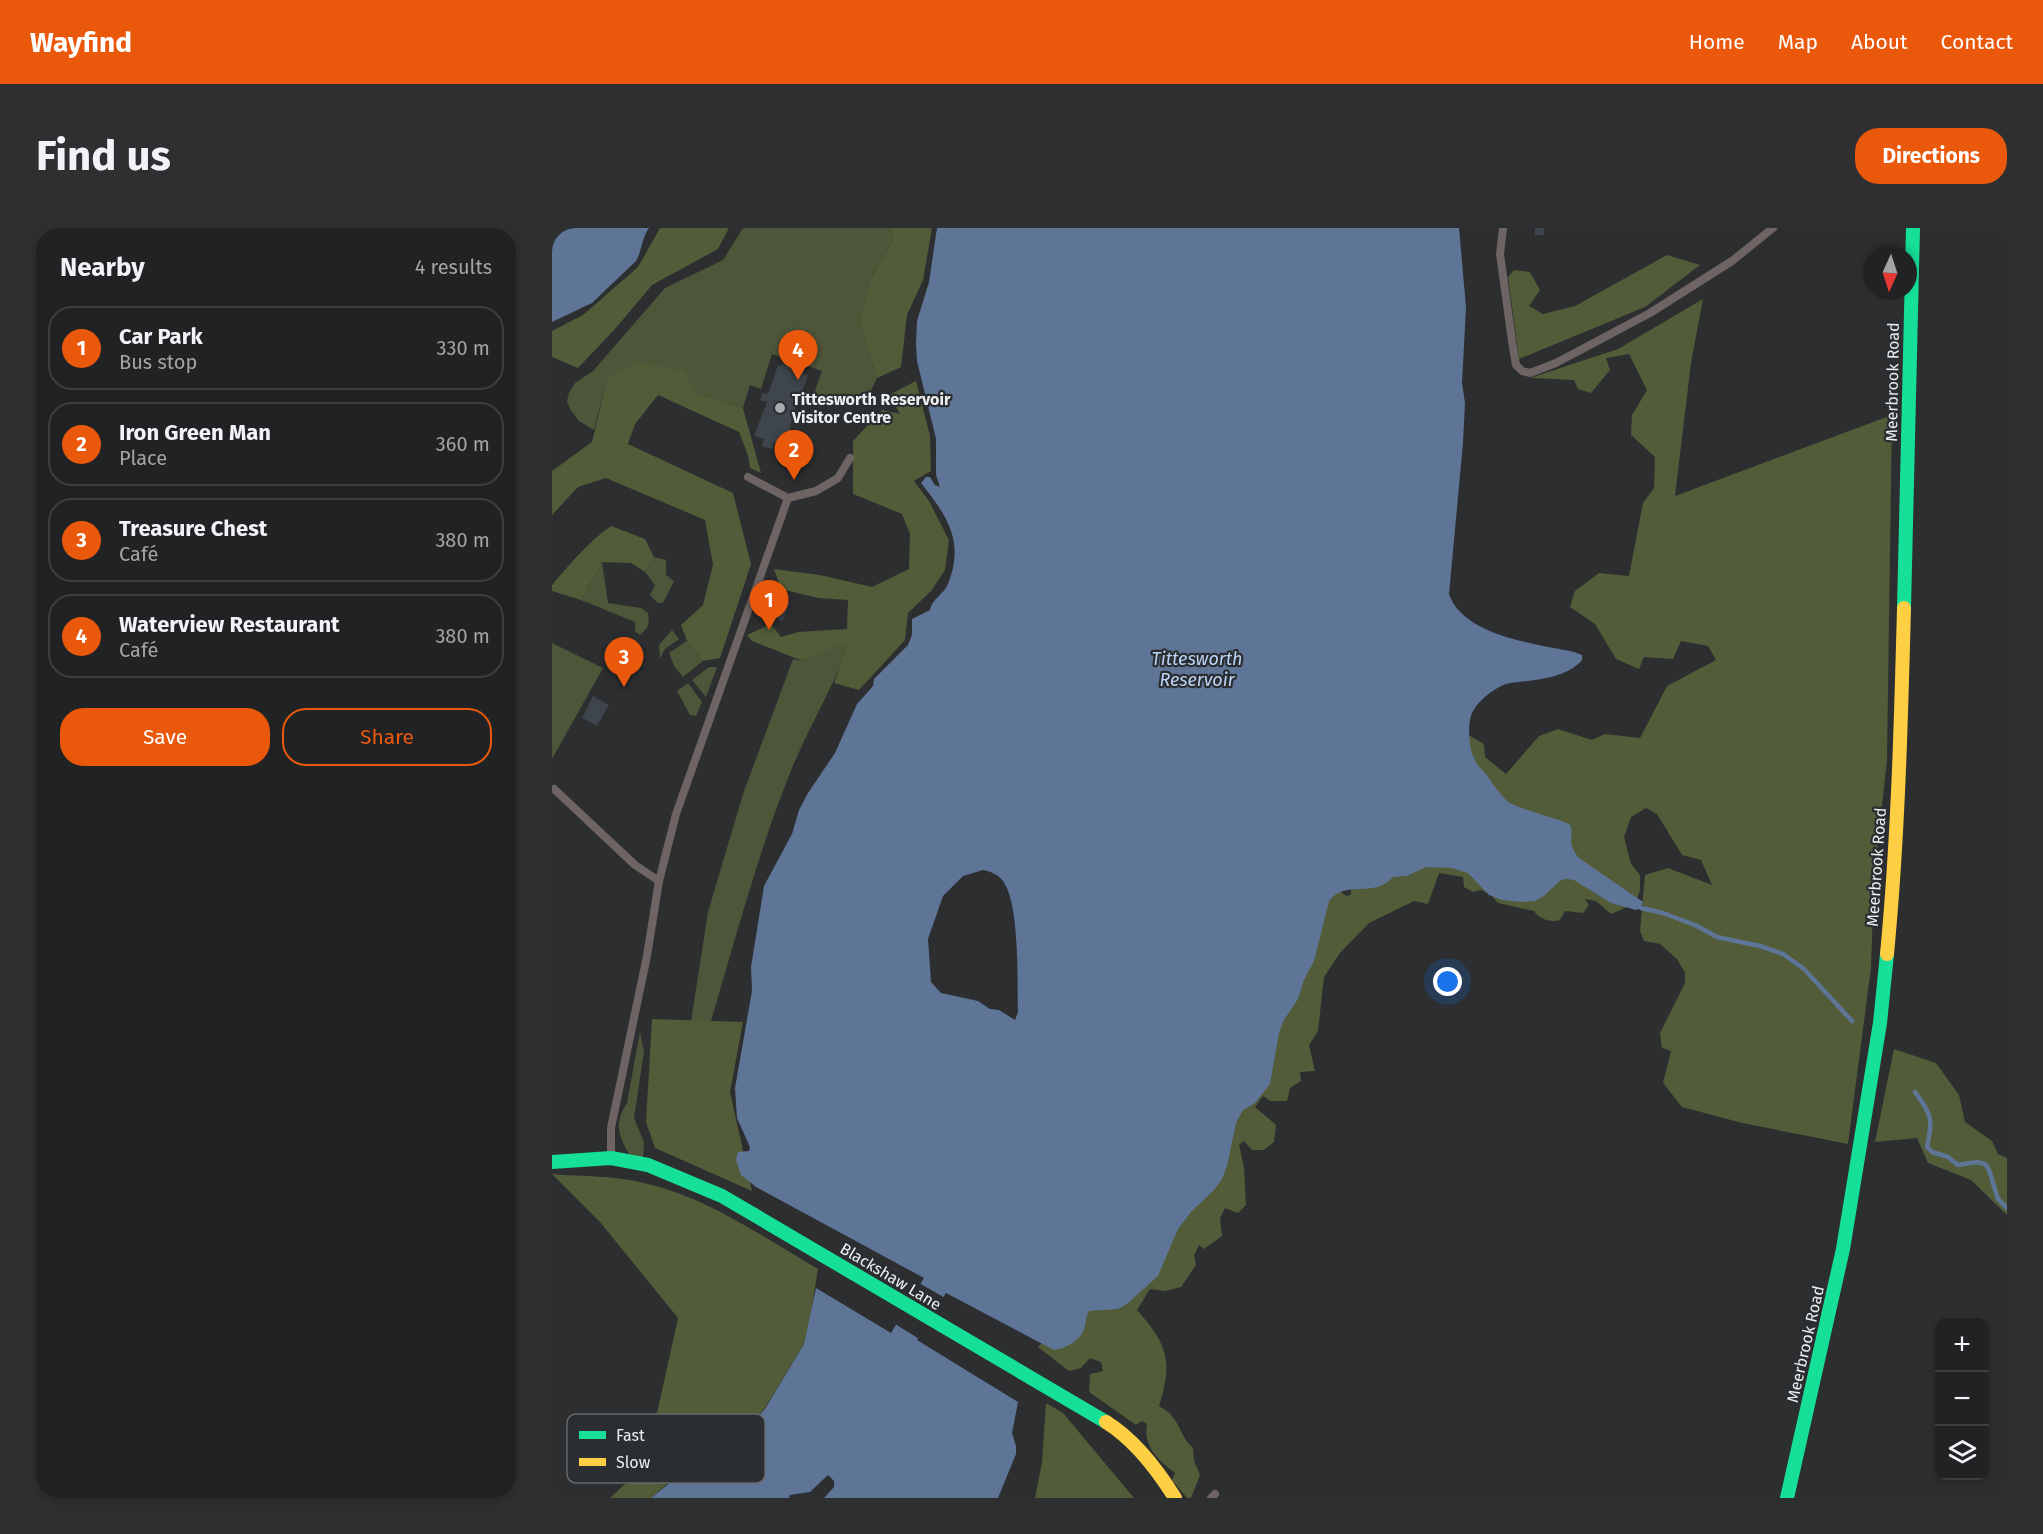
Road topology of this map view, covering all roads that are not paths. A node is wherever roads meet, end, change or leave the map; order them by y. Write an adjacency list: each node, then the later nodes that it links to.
1 (1503, 228): 2 (lane)
2 (1773, 228)
3 (1913, 228): 12 (street, Meerbrook Road)
4 (850, 458): 6 (lane)
5 (748, 477): 6 (lane)
6 (788, 498): 8 (lane)
7 (554, 789): 8 (lane)
8 (659, 881): 9 (lane)
9 (610, 1158): 10 (street, Blackshaw Lane); 11 (street, Blackshaw Lane)
10 (552, 1162)
11 (1175, 1498)
12 (1787, 1498)

